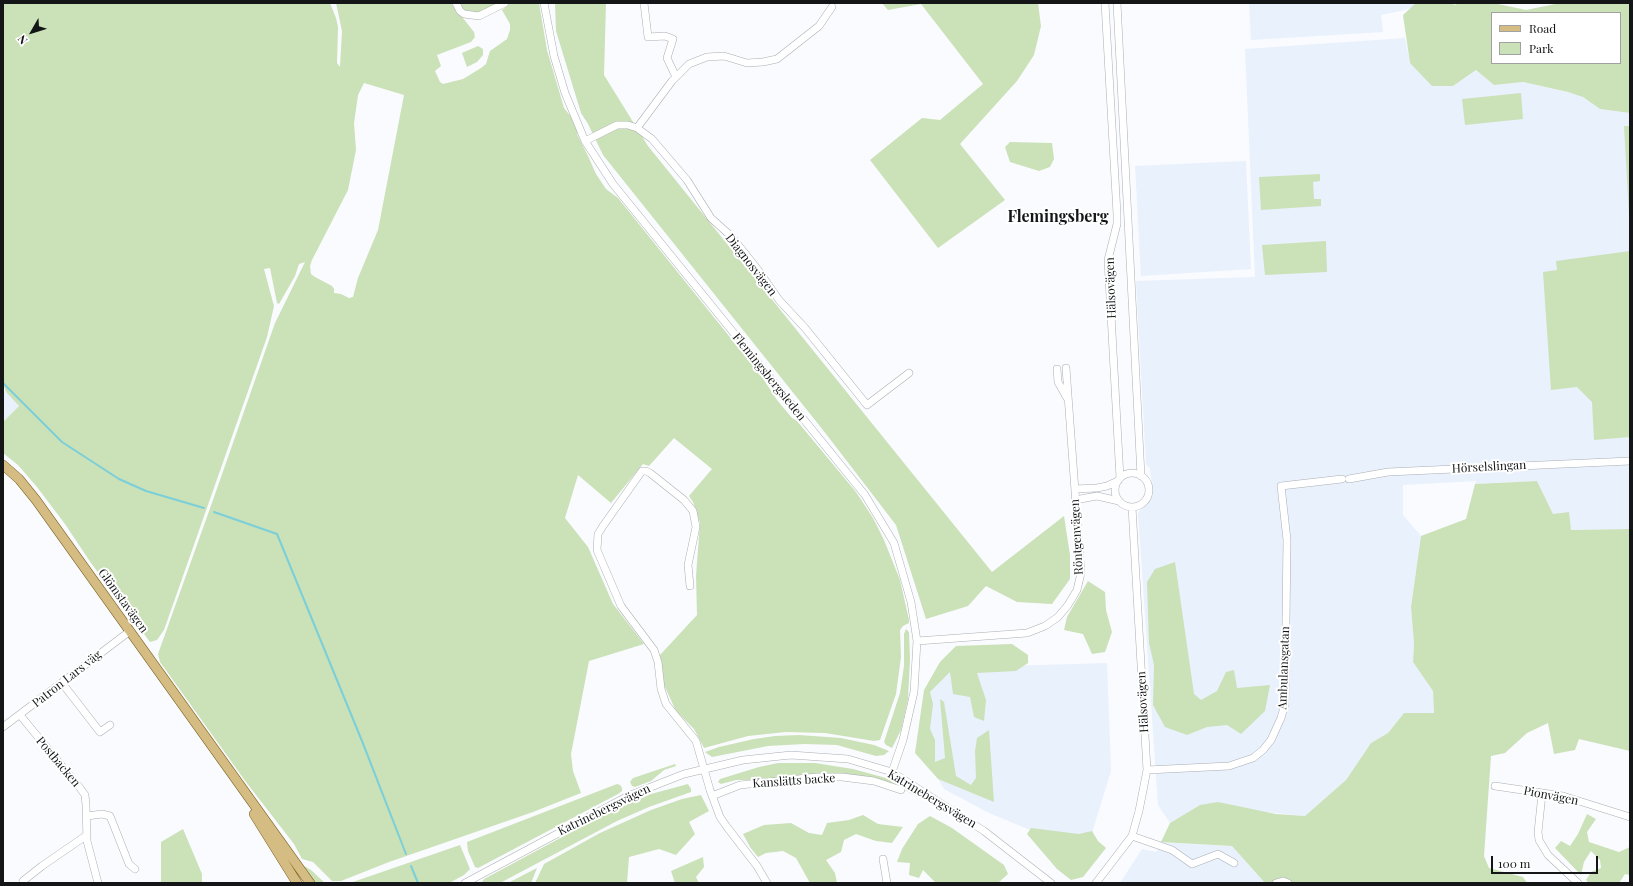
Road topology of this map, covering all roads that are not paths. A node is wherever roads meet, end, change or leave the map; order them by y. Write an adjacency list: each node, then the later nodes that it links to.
1 (456, 3): 2 (street)
2 (505, 3)
3 (544, 3): 10 (street, Flemingsbergsleden)
4 (644, 3): 8 (street)
5 (1105, 3): 18 (street, Hälsovägen)
6 (1116, 3): 17 (street, Hälsovägen)
7 (832, 7): 8 (street)
8 (676, 77): 9 (street)
9 (637, 128): 10 (street); 13 (street, Diagnosvägen)
10 (585, 141): 26 (street, Flemingsbergsleden)
11 (1066, 368): 14 (street, Röntgenvägen)
12 (1057, 369): 14 (street, Röntgenvägen)
13 (908, 372)
14 (1068, 401): 20 (street, Röntgenvägen)
15 (1630, 461): 19 (street, Hörselslingan)
16 (3, 464): 25 (main road, Glömstavägen)
17 (1141, 476): 18 (street); 23 (street)
18 (1119, 480): 20 (street); 22 (street)
19 (1281, 486): 32 (street, Ambulansgatan)
20 (1075, 489): 21 (street, Röntgenvägen)
21 (1075, 500): 22 (street); 26 (street, Röntgenvägen)
22 (1119, 501): 23 (street)
23 (1132, 506): 32 (street, Hälsovägen)
24 (690, 586): 31 (street)
25 (130, 631): 27 (street, Patron Lars väg); 46 (main road, Glömstavägen)
26 (917, 641): 33 (street, Flemingsbergsleden)
27 (62, 683): 28 (street, Patron Lars väg); 29 (street)
28 (20, 715): 30 (street, Patron Lars väg); 38 (street, Postbacken)
29 (110, 725)
30 (3, 727)
31 (704, 769): 33 (street, Katrinebergsvägen); 37 (street); 48 (street, Katrinebergsvägen)
32 (1147, 770): 41 (street, Hälsovägen)
33 (892, 772): 51 (street, Katrinebergsvägen)
34 (1495, 786): 36 (street, Pionvägen)
35 (901, 790): 37 (street, Kanslätts backe)
36 (1542, 794): 39 (street, Pionvägen); 55 (street)
37 (712, 796): 49 (street)
38 (87, 816): 40 (street, Postbacken); 44 (street)
39 (1630, 817)
40 (87, 835): 45 (street); 47 (street, Postbacken)
41 (1132, 836): 43 (street); 52 (street, Hälsovägen)
42 (883, 859): 50 (street)
43 (1234, 863)
44 (134, 869)
45 (23, 881)
46 (303, 882)
47 (98, 883)
48 (465, 883)
49 (768, 883)
50 (887, 883)
51 (1051, 883)
52 (1096, 883)
53 (1276, 883): 54 (street)
54 (1288, 883)
55 (1578, 883)

